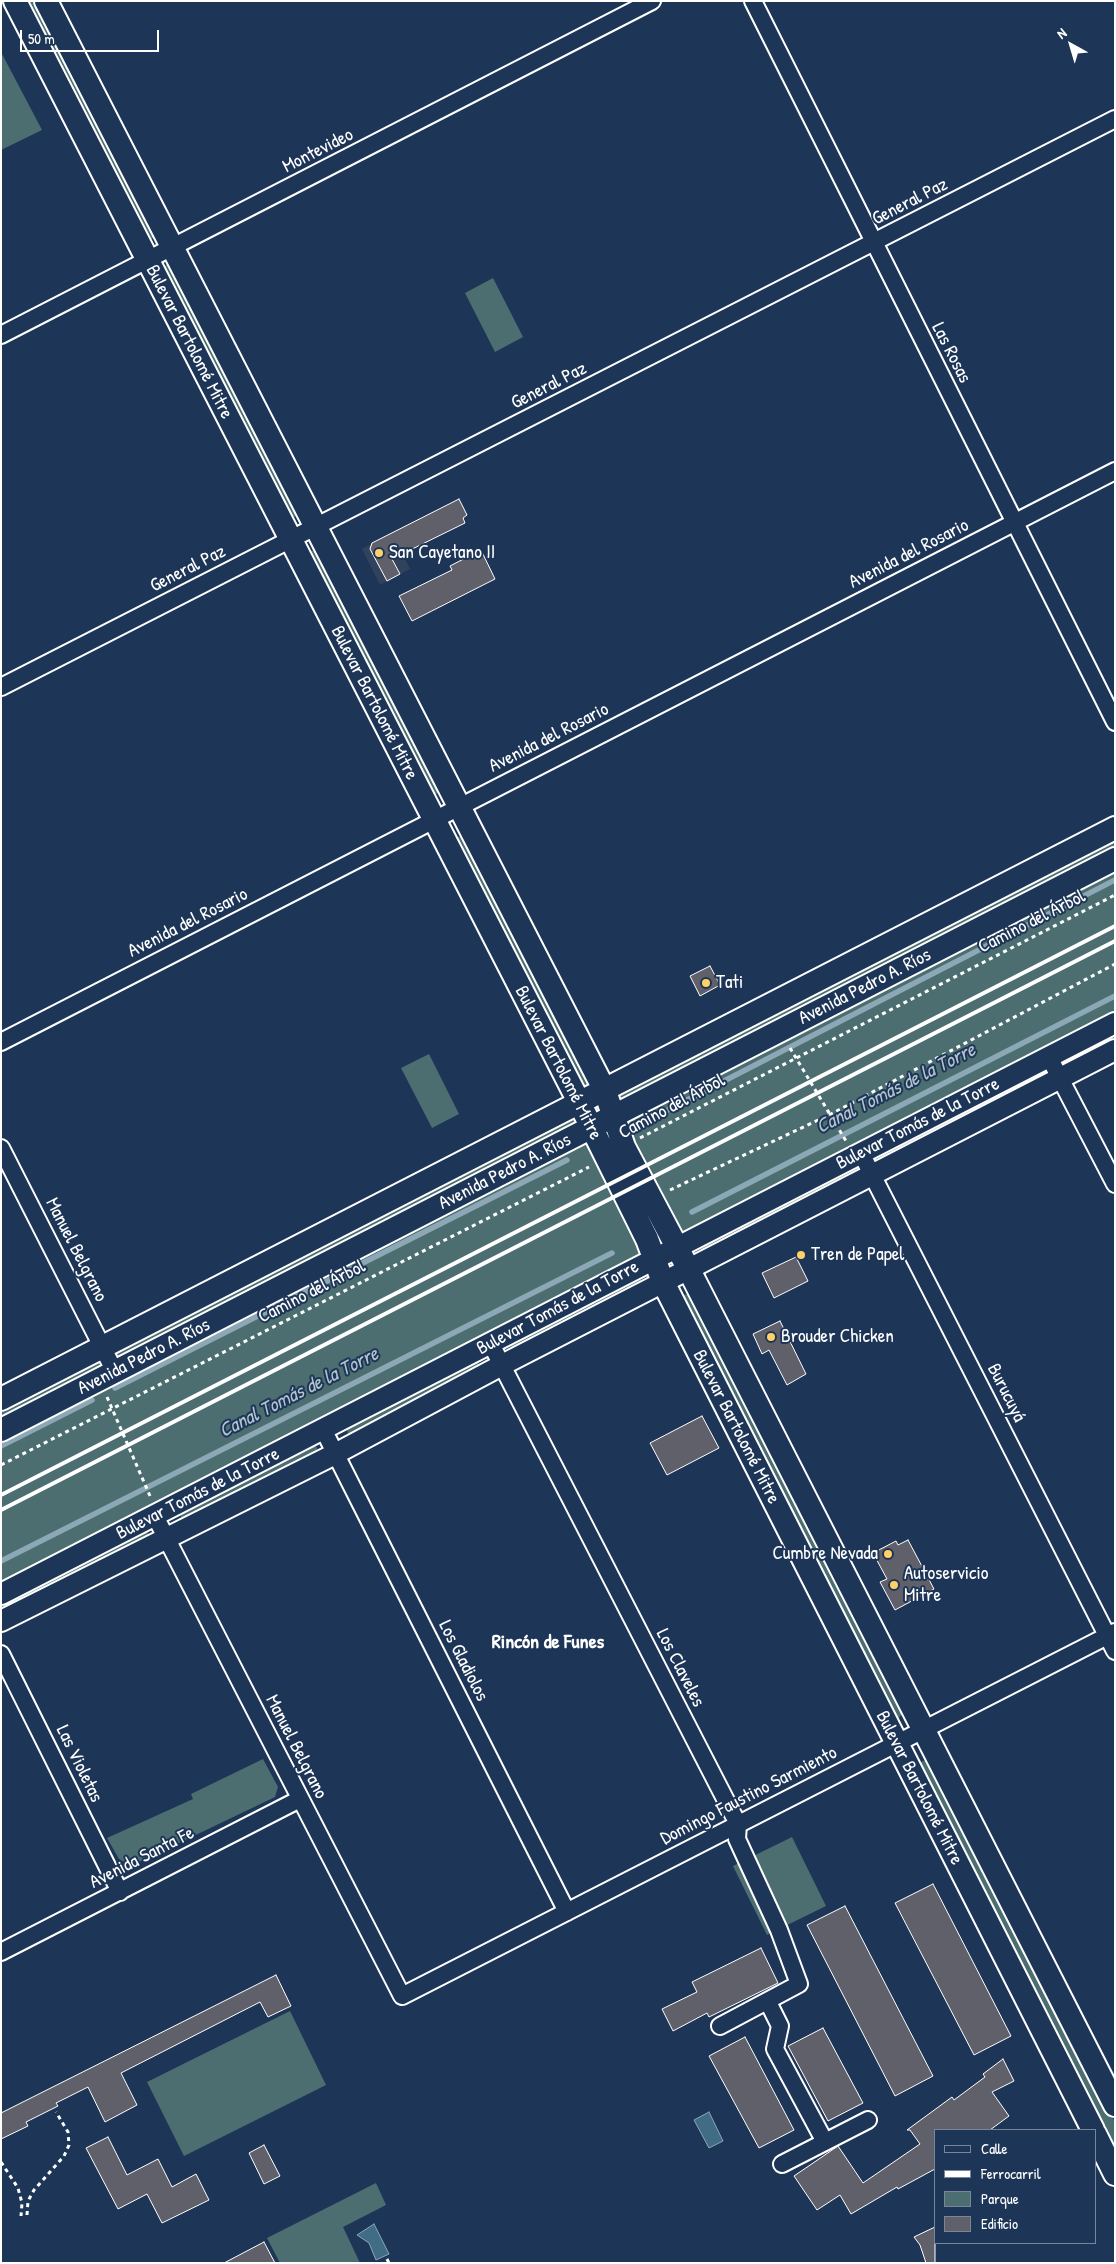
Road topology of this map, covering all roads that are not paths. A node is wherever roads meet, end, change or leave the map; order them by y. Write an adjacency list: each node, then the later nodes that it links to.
1 (15, 1): 8 (main road, Bulevar Bartolomé Mitre)
2 (46, 1): 7 (main road, Bulevar Bartolomé Mitre)
3 (652, 1): 7 (street, Montevideo)
4 (752, 1): 6 (street, Las Rosas)
5 (1115, 119): 6 (street, General Paz)
6 (874, 242): 11 (street, Las Rosas); 12 (street, General Paz)
7 (172, 249): 8 (street, Montevideo); 12 (main road, Bulevar Bartolomé Mitre)
8 (148, 261): 9 (street, Montevideo); 13 (main road, Bulevar Bartolomé Mitre)
9 (1, 335)
10 (1115, 471): 11 (street, Avenida del Rosario)
11 (1014, 522): 15 (street, Las Rosas); 16 (street, Avenida del Rosario)
12 (316, 527): 13 (street, General Paz); 16 (main road, Bulevar Bartolomé Mitre)
13 (291, 540): 14 (street, General Paz); 17 (main road, Bulevar Bartolomé Mitre)
14 (1, 687)
15 (1115, 722)
16 (459, 807): 17 (street, Avenida del Rosario); 25 (main road, Bulevar Bartolomé Mitre)
17 (434, 820): 21 (street, Avenida del Rosario); 26 (main road, Bulevar Bartolomé Mitre)
18 (1115, 828): 25 (main road, Avenida Pedro A. Ríos)
19 (1115, 859): 27 (main road, Avenida Pedro A. Ríos)
20 (1115, 1023): 23 (street, Bulevar Tomás de la Torre)
21 (1, 1042)
22 (1115, 1050): 24 (street, Bulevar Tomás de la Torre)
23 (1049, 1057): 24 (street); 30 (street, Bulevar Tomás de la Torre)
24 (1060, 1078): 32 (street, Bulevar Tomás de la Torre); 33 (street)
25 (605, 1091): 26 (main road, Avenida Pedro A. Ríos); 27 (main road, Bulevar Bartolomé Mitre)
26 (580, 1104): 28 (main road, Bulevar Bartolomé Mitre); 39 (main road, Avenida Pedro A. Ríos)
27 (615, 1116): 28 (main road, Avenida Pedro A. Ríos); 31 (main road, Bulevar Bartolomé Mitre)
28 (591, 1128): 31 (main road, Bulevar Bartolomé Mitre); 41 (main road, Avenida Pedro A. Ríos)
29 (1, 1148): 39 (street, Manuel Belgrano)
30 (854, 1148): 32 (street, Burucuyá); 34 (street, Bulevar Tomás de la Torre)
31 (615, 1152): 34 (main road, Bulevar Bartolomé Mitre); 35 (main road, Bulevar Bartolomé Mitre)
32 (872, 1175): 36 (street, Bulevar Tomás de la Torre); 50 (street, Burucuyá)
33 (1115, 1184)
34 (676, 1247): 35 (street, Bulevar Tomás de la Torre); 36 (main road, Bulevar Bartolomé Mitre)
35 (654, 1258): 37 (main road, Bulevar Bartolomé Mitre); 38 (street, Bulevar Tomás de la Torre)
36 (689, 1270): 37 (street, Bulevar Tomás de la Torre); 53 (main road, Bulevar Bartolomé Mitre)
37 (663, 1282): 40 (street, Bulevar Tomás de la Torre); 54 (main road, Bulevar Bartolomé Mitre)
38 (491, 1344): 40 (street, Los Claveles); 43 (street, Bulevar Tomás de la Torre)
39 (104, 1347): 41 (street, Manuel Belgrano); 42 (main road, Avenida Pedro A. Ríos)
40 (502, 1365): 45 (street, Bulevar Tomás de la Torre); 56 (street, Los Claveles)
41 (107, 1376): 44 (main road, Avenida Pedro A. Ríos)
42 (1, 1399)
43 (323, 1429): 45 (street, Los Gladiolos); 46 (street, Bulevar Tomás de la Torre)
44 (1, 1430)
45 (335, 1454): 47 (street, Bulevar Tomás de la Torre); 58 (street, Los Gladiolos)
46 (155, 1516): 47 (street, Manuel Belgrano); 48 (street, Bulevar Tomás de la Torre)
47 (167, 1539): 49 (street, Bulevar Tomás de la Torre); 55 (street, Manuel Belgrano)
48 (1, 1594)
49 (1, 1621)
50 (1111, 1634): 51 (street, Burucuyá); 53 (street, Domingo Faustino Sarmiento)
51 (1115, 1651)
52 (1, 1654): 57 (street, Las Violetas)
53 (923, 1730): 54 (street, Domingo Faustino Sarmiento); 63 (main road, Bulevar Bartolomé Mitre)
54 (896, 1743): 56 (street, Domingo Faustino Sarmiento); 65 (main road, Bulevar Bartolomé Mitre)
55 (300, 1799): 57 (street, Avenida Santa Fe); 60 (street, Manuel Belgrano)
56 (738, 1824): 58 (street, Domingo Faustino Sarmiento); 61 (street, Los Claveles)
57 (120, 1892): 59 (street, Avenida Santa Fe)
58 (567, 1912): 60 (street, Domingo Faustino Sarmiento)
59 (1, 1952)
60 (402, 1996)
61 (768, 2002): 62 (street); 67 (street)
62 (720, 2026)
63 (1115, 2106)
64 (868, 2120): 67 (street)
65 (1092, 2129)
66 (1096, 2136): 69 (main road)
67 (825, 2142): 68 (street)
68 (782, 2164)
69 (1115, 2174)

